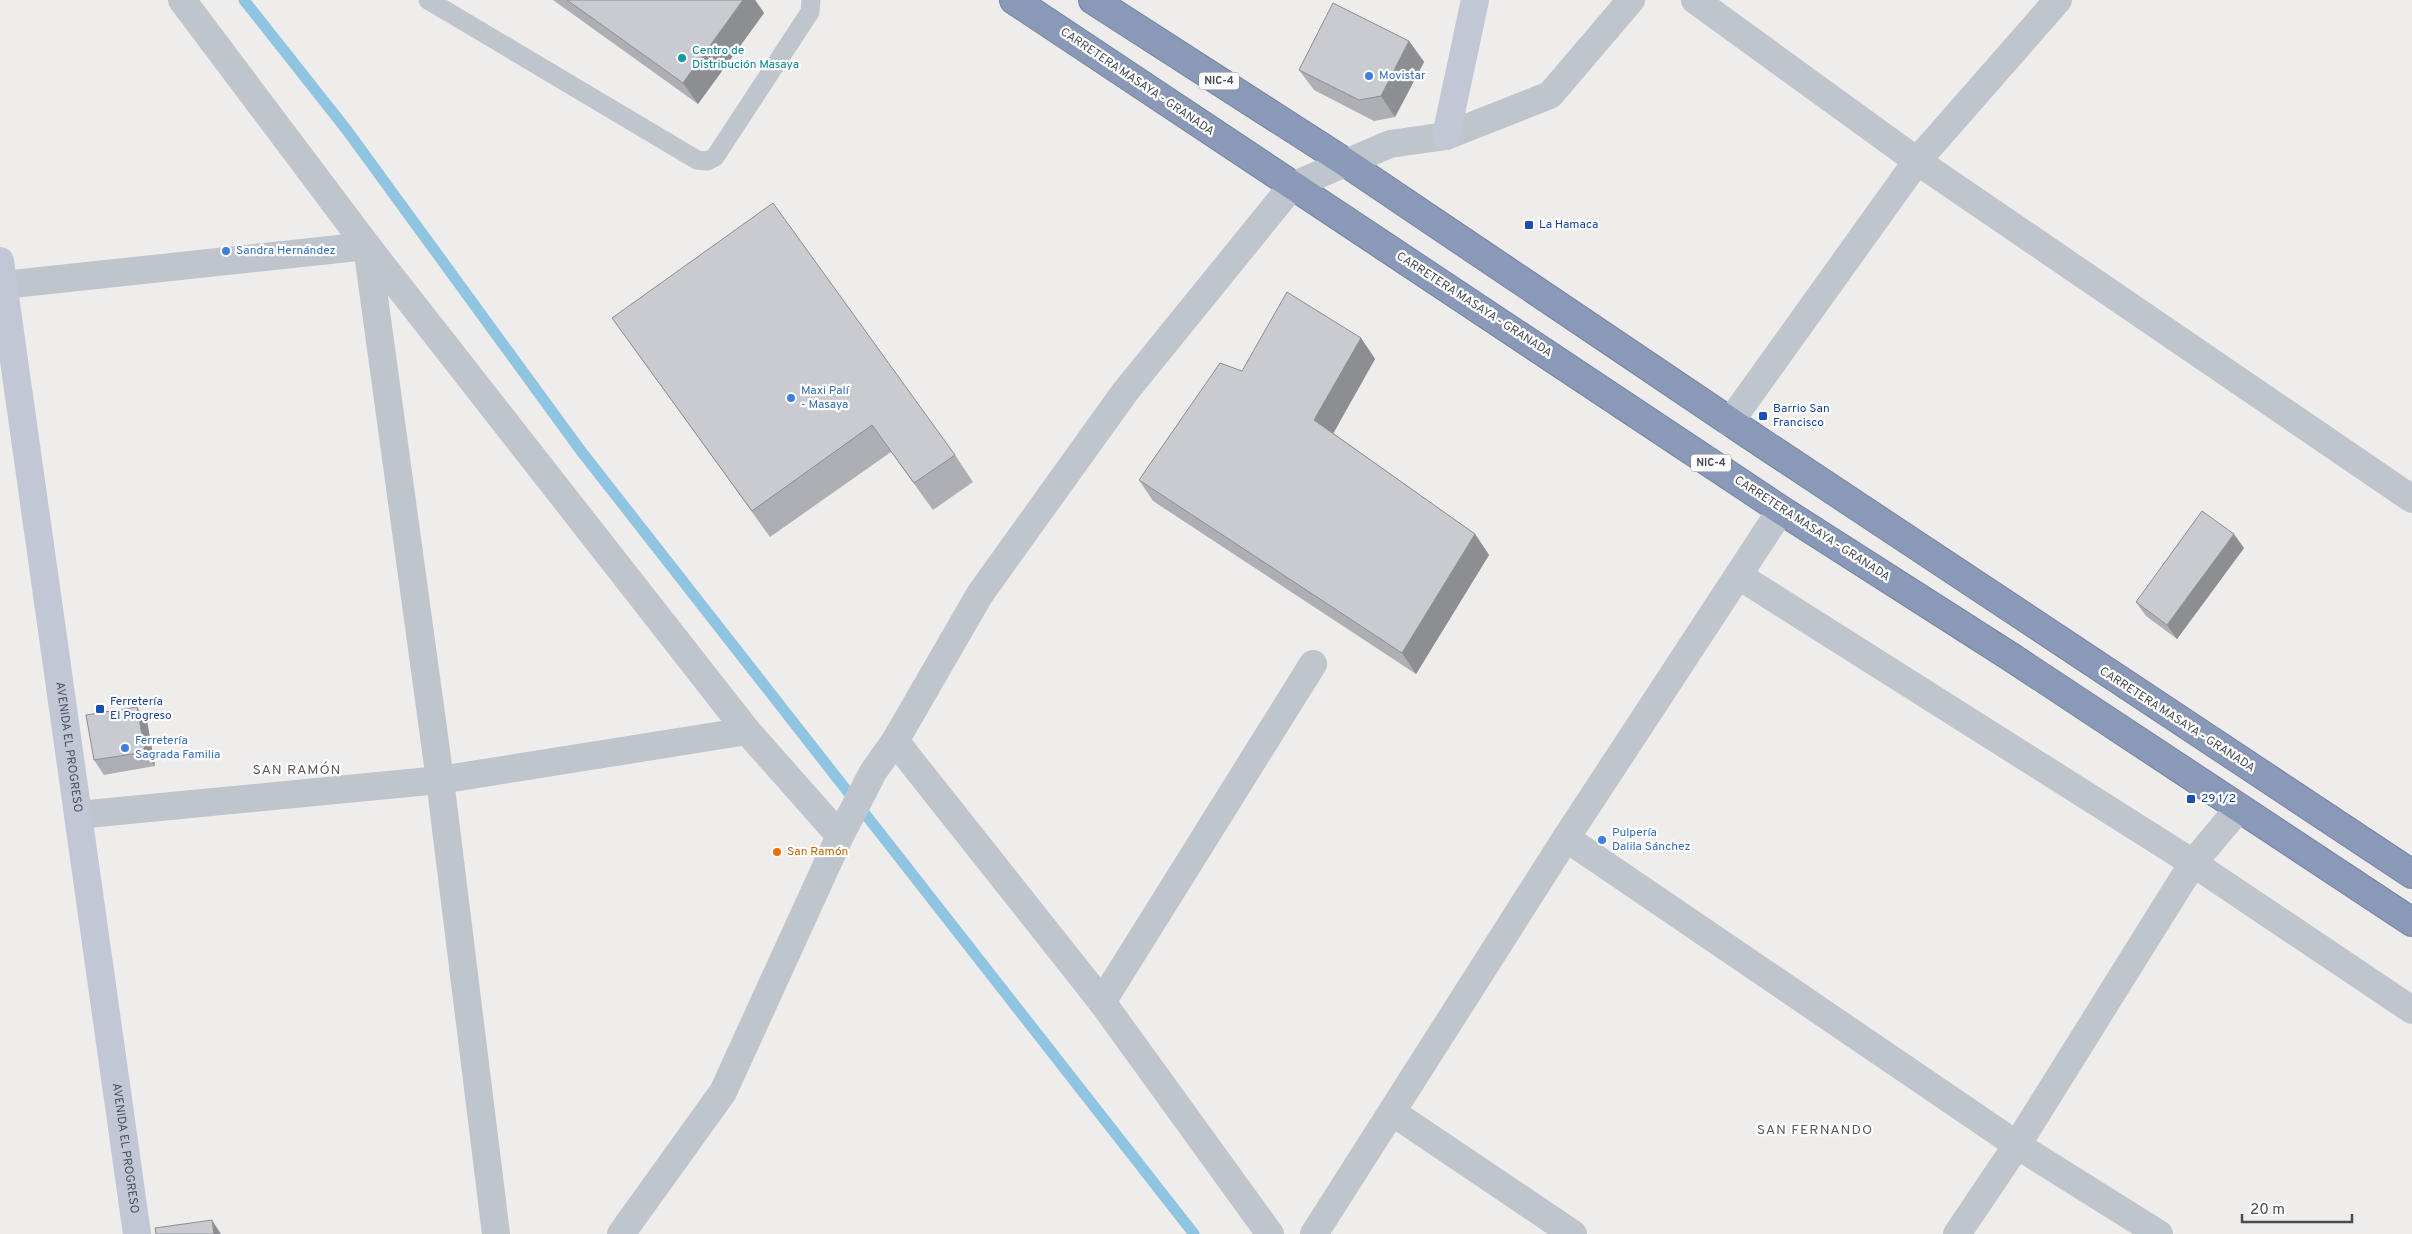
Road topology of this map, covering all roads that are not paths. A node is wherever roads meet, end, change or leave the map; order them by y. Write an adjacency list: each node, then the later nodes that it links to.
1 (182, 0): 14 (street)
2 (428, 0): 3 (lane)
3 (811, 0)
4 (1014, 0): 13 (highway, CARRETERA MASAYA - GRANADA / NIC-4)
5 (1093, 0): 12 (highway, CARRETERA MASAYA - GRANADA / NIC-4)
6 (1475, 0): 10 (street)
7 (1631, 0): 10 (street)
8 (1694, 0): 11 (street)
9 (2058, 0): 11 (street)
10 (1446, 136): 12 (street)
11 (1917, 161): 16 (street); 17 (street)
12 (1345, 162): 13 (street); 16 (highway, CARRETERA MASAYA - GRANADA / NIC-4)
13 (1292, 186): 18 (highway, CARRETERA MASAYA - GRANADA / NIC-4); 22 (street)
14 (367, 246): 15 (street); 21 (street); 23 (street)
15 (2, 273): 25 (street, AVENIDA EL PROGRESO)
16 (1730, 422): 29 (highway, CARRETERA MASAYA - GRANADA / NIC-4)
17 (2412, 500)
18 (1781, 510): 19 (street); 24 (highway, CARRETERA MASAYA - GRANADA / NIC-4)
19 (1739, 576): 27 (street); 28 (street)
20 (1313, 664): 31 (street)
21 (747, 731): 23 (street); 26 (street)
22 (895, 741): 26 (street); 31 (street)
23 (440, 780): 25 (street); 36 (street)
24 (2239, 808): 28 (street); 30 (highway, CARRETERA MASAYA - GRANADA / NIC-4)
25 (78, 815): 35 (street, AVENIDA EL PROGRESO)
26 (844, 828): 37 (street)
27 (1566, 838): 33 (street); 34 (street)
28 (2193, 863): 32 (street); 34 (street)
29 (2412, 874)
30 (2412, 922)
31 (1102, 1002): 38 (street)
32 (2412, 1010)
33 (1392, 1112): 39 (street); 40 (street)
34 (2017, 1145): 41 (street); 42 (street)
35 (137, 1234)
36 (496, 1234)
37 (621, 1234)
38 (1270, 1234)
39 (1314, 1234)
40 (1574, 1234)
41 (1957, 1234)
42 (2159, 1234)

